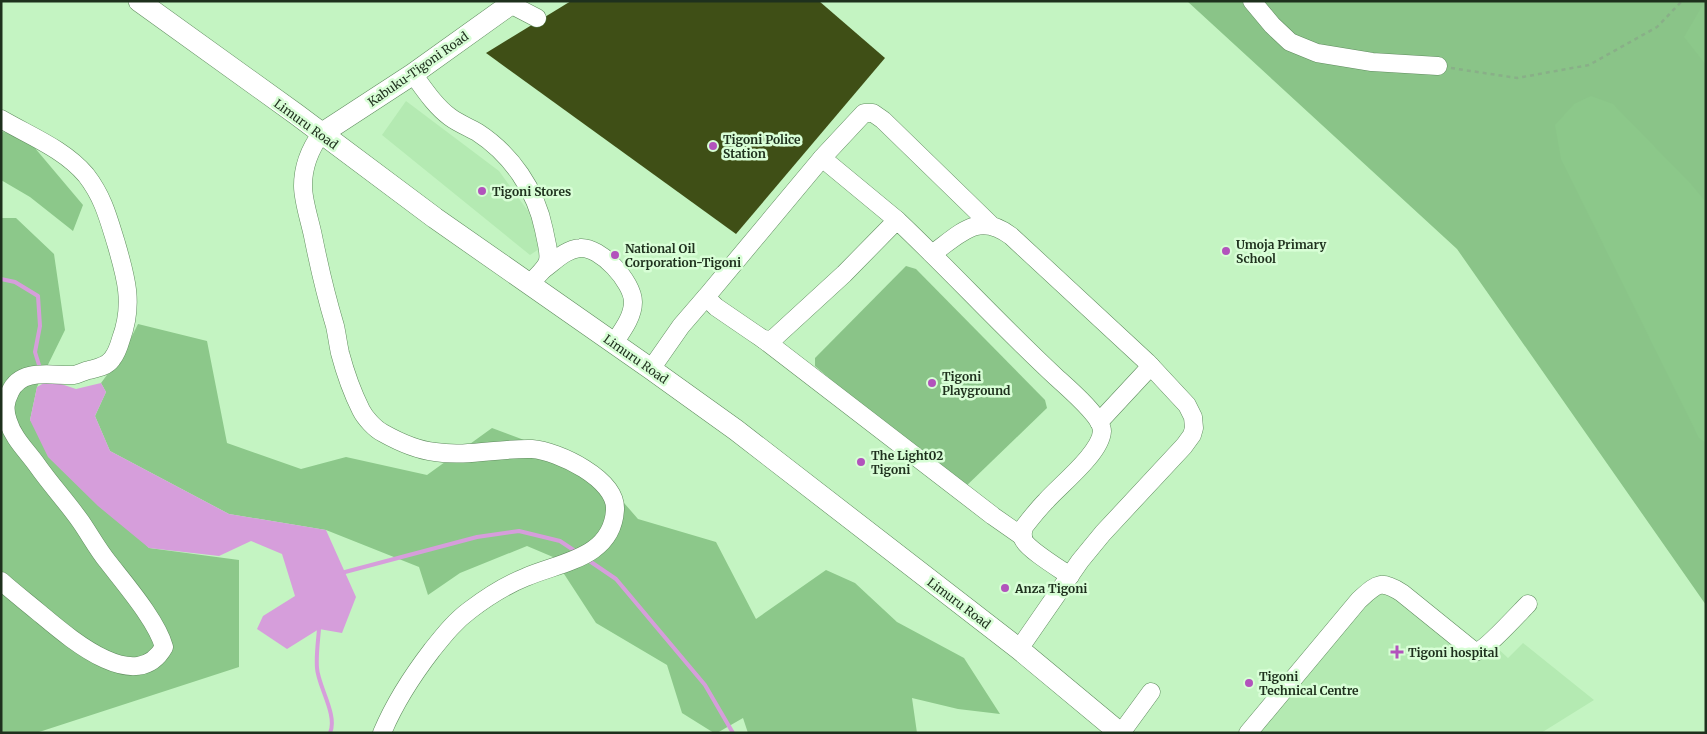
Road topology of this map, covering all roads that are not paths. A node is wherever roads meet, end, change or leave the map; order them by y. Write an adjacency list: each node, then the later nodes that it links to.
1 (139, 1): 8 (main road, Limuru Road)
2 (1252, 1): 5 (street)
3 (513, 3): 4 (street); 6 (main road, Kabuku-Tigoni Road)
4 (537, 18)
5 (1438, 66)
6 (413, 74): 8 (main road, Kabuku-Tigoni Road); 13 (street)
7 (1, 119): 22 (street)
8 (321, 134): 13 (main road, Limuru Road); 26 (street)
9 (822, 158): 10 (street); 11 (street); 14 (street)
10 (897, 220): 12 (street); 15 (street)
11 (992, 225): 12 (street); 17 (street)
12 (932, 254): 19 (street)
13 (537, 276): 16 (main road, Limuru Road); 16 (street)
14 (706, 297): 15 (street); 18 (street)
15 (763, 339): 20 (street)
16 (614, 344): 18 (main road, Limuru Road)
17 (1151, 366): 19 (street); 21 (street)
18 (651, 369): 24 (main road, Limuru Road)
19 (1099, 422): 20 (street)
20 (1023, 537): 21 (street)
21 (1070, 576): 24 (street)
22 (1, 581)
23 (1528, 604): 28 (street)
24 (1019, 649): 27 (main road, Limuru Road)
25 (1151, 692): 27 (street)
26 (382, 733)
27 (1121, 733)
28 (1248, 733)

